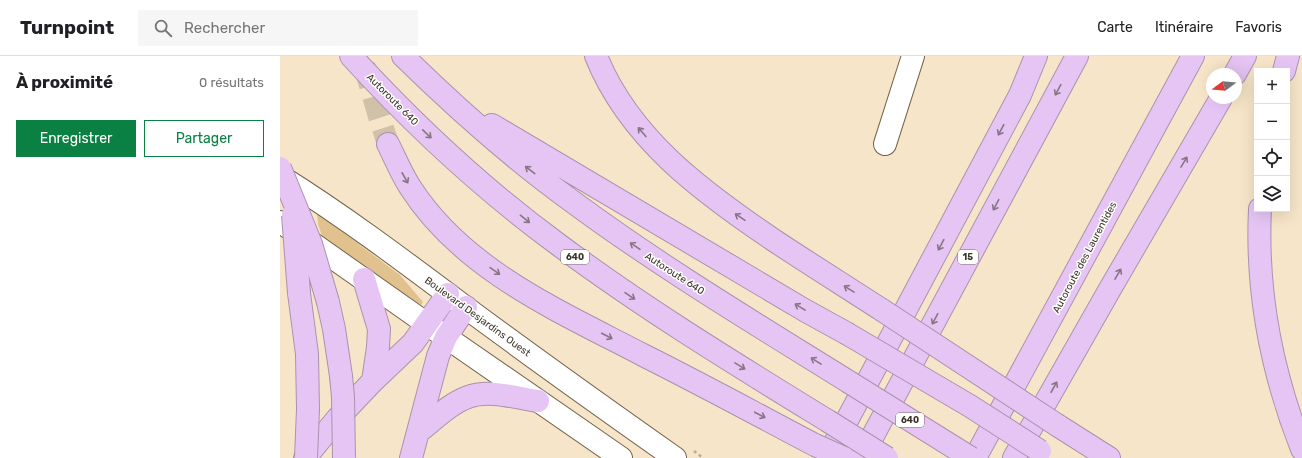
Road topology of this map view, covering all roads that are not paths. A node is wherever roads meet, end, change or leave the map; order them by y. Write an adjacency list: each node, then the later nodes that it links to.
1 (351, 56): 38 (highway, Autoroute 640 / 640, one-way to 38, bridge)
2 (403, 56): 12 (highway, Autoroute 640 / 640)
3 (596, 56): 43 (highway, one-way to 3, bridge)
4 (913, 56): 15 (street)
5 (1036, 56): 30 (highway, one-way to 30)
6 (1077, 56): 37 (highway, 15, one-way to 37)
7 (1193, 56): 40 (highway, Autoroute des Laurentides)
8 (1245, 56): 10 (highway)
9 (1288, 56): 11 (highway)
10 (1238, 68)
11 (1285, 68)
12 (445, 97): 39 (highway, Autoroute 640 / 640, one-way to 12, bridge); 42 (highway, one-way to 12, bridge)
13 (1218, 104): 41 (highway, one-way to 13)
14 (388, 144): 30 (highway, one-way to 30)
15 (885, 144)
16 (280, 168): 18 (highway, bridge)
17 (280, 176): 22 (street, Boulevard Desjardins Ouest)
18 (292, 194): 31 (highway, bridge); 32 (highway, bridge)
19 (1260, 212): 29 (highway)
20 (280, 222): 21 (street)
21 (364, 279): 24 (street); 26 (highway)
22 (448, 294): 23 (street, Boulevard Desjardins Ouest); 24 (highway)
23 (466, 307): 25 (highway); 35 (street, Boulevard Desjardins Ouest)
24 (427, 324): 25 (street); 26 (highway)
25 (446, 337): 27 (street); 28 (highway)
26 (372, 381): 31 (highway)
27 (538, 401): 28 (highway); 34 (street)
28 (418, 432): 33 (highway)
29 (1302, 449)
30 (821, 452): 36 (highway, bridge)
31 (306, 458)
32 (344, 458)
33 (411, 458)
34 (621, 458)
35 (674, 458)
36 (844, 458)
37 (861, 458)
38 (887, 458)
39 (971, 458)
40 (975, 458)
41 (1014, 458)
42 (1051, 458)
43 (1109, 458)

